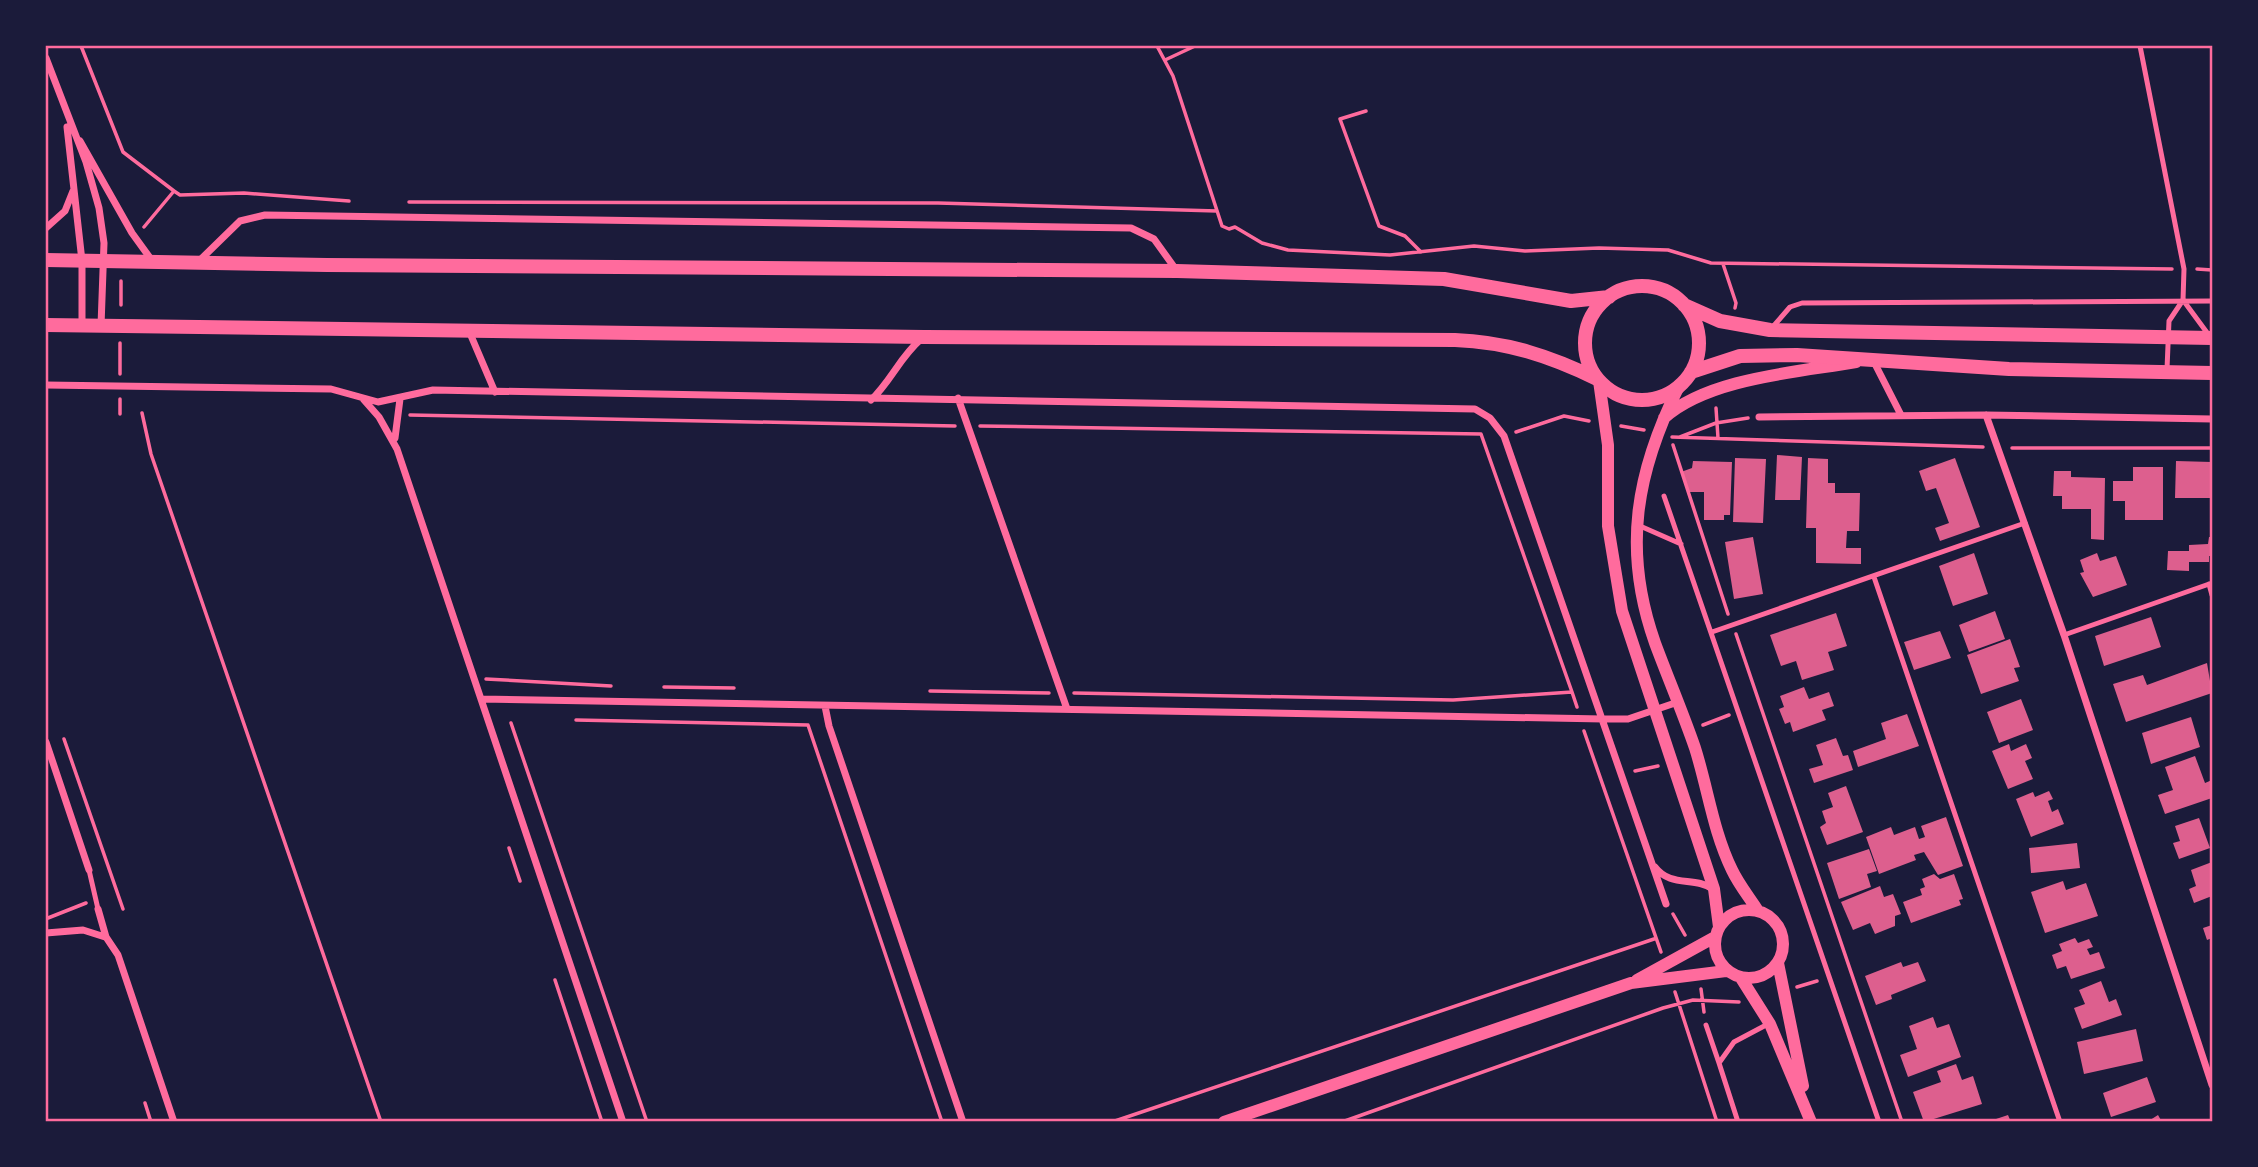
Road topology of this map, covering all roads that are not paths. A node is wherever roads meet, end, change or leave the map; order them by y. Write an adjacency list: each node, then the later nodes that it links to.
1 (2140, 46): 13 (lane)
2 (46, 58): 3 (street)
3 (67, 119): 4 (street); 8 (street); 9 (street)
4 (74, 173): 5 (street); 7 (street)
5 (46, 228)
6 (46, 260): 7 (main road)
7 (82, 261): 8 (main road); 17 (street)
8 (104, 261): 9 (main road); 18 (street)
9 (153, 263): 10 (main road)
10 (197, 263): 11 (main road); 11 (street)
11 (1177, 271): 12 (main road)
12 (1609, 297): 15 (main road); 28 (main road)
13 (2183, 300): 14 (lane); 20 (lane); 22 (lane); 23 (lane)
14 (2213, 301)
15 (1684, 305): 20 (main road); 26 (main road)
16 (46, 324): 17 (main road)
17 (82, 325): 18 (main road)
18 (101, 326): 19 (main road)
19 (468, 330): 21 (main road); 31 (street)
20 (1770, 330): 22 (main road)
21 (924, 337): 28 (main road); 35 (street)
22 (2168, 338): 23 (main road); 25 (lane)
23 (2212, 338)
24 (1869, 361): 25 (main road); 26 (main road); 36 (street); 40 (street)
25 (2167, 370): 27 (main road)
26 (1691, 372): 30 (main road)
27 (2213, 373)
28 (1598, 380): 30 (main road); 55 (street)
29 (46, 385): 33 (street)
30 (1679, 386): 40 (street)
31 (495, 392): 34 (street); 35 (street)
32 (958, 398): 35 (street); 54 (street); 56 (street)
33 (363, 399): 34 (street); 41 (street)
34 (400, 399): 41 (street)
35 (871, 400)
36 (1901, 415): 37 (street); 38 (street)
37 (1986, 415): 39 (street); 43 (street)
38 (1759, 417)
39 (2213, 419)
40 (1659, 427): 44 (street)
41 (397, 449): 51 (street)
42 (1664, 496): 45 (lane)
43 (2025, 523): 46 (lane); 50 (street)
44 (1637, 525): 45 (lane); 52 (street)
45 (1681, 544): 49 (lane)
46 (1874, 577): 49 (lane); 82 (lane)
47 (2211, 584): 48 (lane); 50 (lane)
48 (2213, 595)
49 (1712, 632): 81 (lane)
50 (2064, 635): 74 (street)
51 (481, 699): 53 (street); 77 (street)
52 (1678, 702): 55 (street); 63 (street)
53 (825, 706): 54 (street); 78 (street)
54 (1067, 709): 56 (street)
55 (1654, 710): 56 (street); 60 (street)
56 (1603, 719): 58 (street)
57 (46, 742): 59 (street)
58 (1650, 856): 60 (street); 61 (street)
59 (89, 870): 62 (lane)
60 (1714, 889): 64 (street)
61 (1666, 904)
62 (98, 909): 66 (street)
63 (1758, 911): 64 (street); 67 (street)
64 (1717, 932): 68 (street); 70 (street)
65 (46, 933): 66 (street)
66 (106, 937): 76 (street)
67 (1778, 963): 69 (street); 75 (street)
68 (1726, 971): 69 (street); 70 (street)
69 (1741, 978): 71 (street)
70 (1631, 984): 79 (street)
71 (1770, 1024): 73 (lane); 75 (street)
72 (1706, 1026): 73 (lane)
73 (1719, 1063): 80 (lane)
74 (2213, 1085)
75 (1810, 1116)
76 (174, 1122)
77 (623, 1122)
78 (963, 1122)
79 (1224, 1122)
80 (1738, 1122)
81 (1879, 1122)
82 (2060, 1122)

